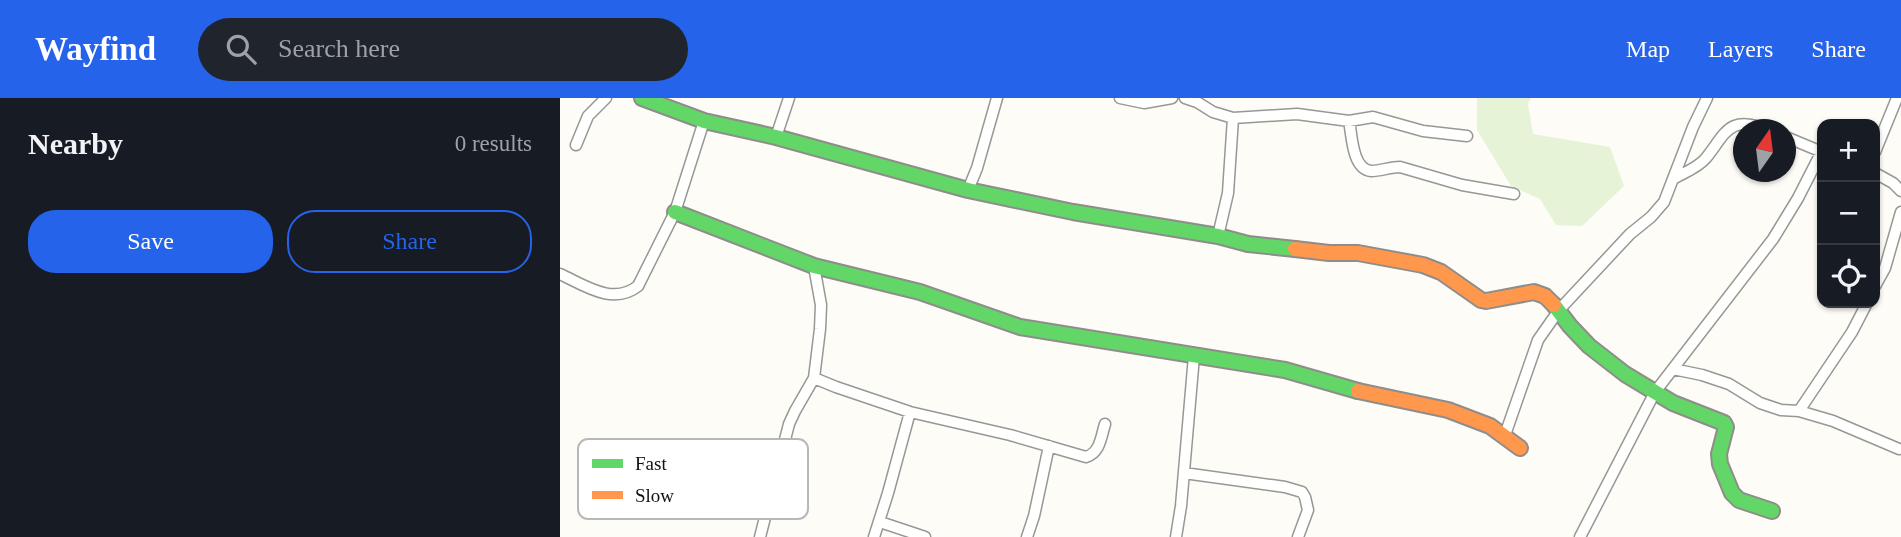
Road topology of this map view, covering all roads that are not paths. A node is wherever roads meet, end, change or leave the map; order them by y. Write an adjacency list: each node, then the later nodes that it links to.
1 (606, 98): 18 (street)
2 (642, 98): 11 (street)
3 (789, 98): 15 (street)
4 (997, 98): 23 (street)
5 (1120, 98): 6 (street)
6 (1172, 98)
7 (1185, 98): 10 (street)
8 (1707, 98): 22 (street)
9 (1897, 98): 16 (street)
10 (1233, 118): 12 (street); 28 (street)
11 (704, 121): 15 (street); 26 (street)
12 (1349, 121): 14 (street); 25 (street)
13 (1733, 127): 22 (street)
14 (1466, 136)
15 (776, 137): 23 (street)
16 (1880, 140)
17 (1796, 141): 19 (street)
18 (576, 145)
19 (1817, 149)
20 (1817, 161): 35 (street)
21 (1880, 176): 24 (street)
22 (1672, 180): 33 (street)
23 (968, 190): 28 (street)
24 (1901, 191)
25 (1514, 194)
26 (675, 212): 29 (street); 30 (street)
27 (1901, 212): 31 (street)
28 (1218, 236): 33 (street)
29 (814, 266): 34 (street); 36 (street)
30 (560, 274)
31 (1880, 277)
32 (1864, 308): 38 (street)
33 (1559, 310): 37 (street); 41 (street)
34 (1194, 356): 41 (street); 46 (street)
35 (1673, 369): 37 (street); 38 (street)
36 (814, 377): 39 (street); 42 (street)
37 (1655, 392): 47 (street); 56 (street)
38 (1799, 411): 45 (street)
39 (910, 412): 43 (street); 49 (street)
40 (1105, 424): 43 (street)
41 (1505, 435): 44 (street)
42 (785, 439)
43 (1049, 446): 53 (street)
44 (1520, 448)
45 (1899, 449)
46 (1184, 473): 54 (street); 55 (street)
47 (1772, 511)
48 (765, 519): 50 (street)
49 (880, 522): 51 (street); 52 (street)
50 (760, 537)
51 (874, 537)
52 (925, 537)
53 (1027, 537)
54 (1176, 537)
55 (1298, 537)
56 (1580, 537)

